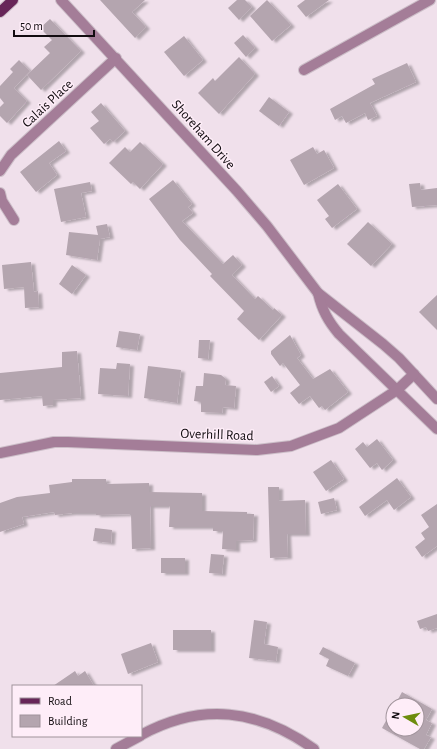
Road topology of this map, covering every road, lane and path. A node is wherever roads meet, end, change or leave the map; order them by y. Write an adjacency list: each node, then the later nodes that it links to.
1 (13, 0): 4 (main road)
2 (61, 0): 5 (street, Shoreham Drive)
3 (430, 0): 6 (street)
4 (0, 12)
5 (116, 58): 7 (street, Calais Place); 10 (street, Shoreham Drive)
6 (304, 70)
7 (0, 171)
8 (0, 193): 9 (street)
9 (14, 220)
10 (318, 293): 11 (street, Shoreham Drive); 12 (street, Shoreham Drive)
11 (414, 374): 12 (street, Overhill Road); 13 (street, Shoreham Drive)
12 (397, 390): 14 (street, Shoreham Drive); 15 (street, Overhill Road)
13 (437, 399)
14 (437, 429)
15 (0, 453)
16 (142, 735): 19 (street)
17 (138, 737): 18 (street)
18 (116, 749)
19 (314, 749)

